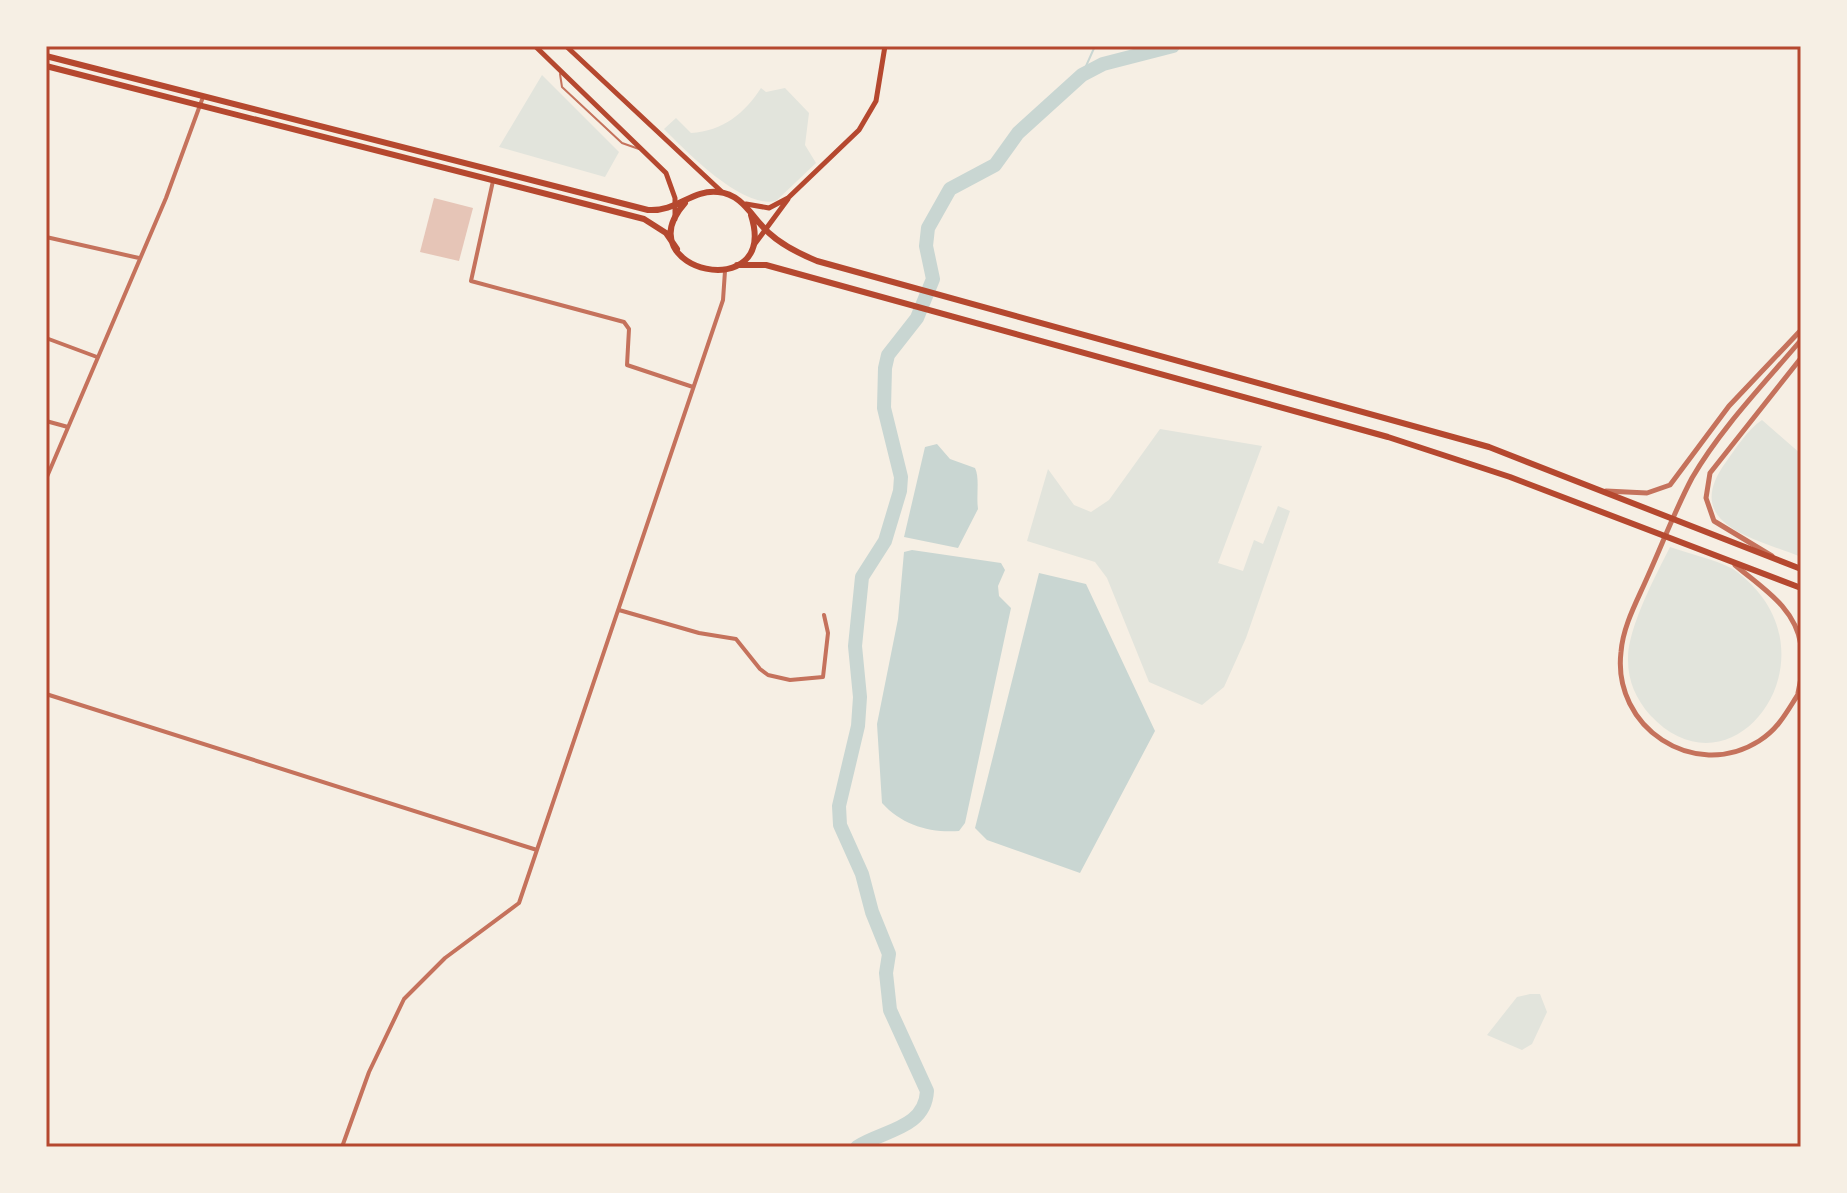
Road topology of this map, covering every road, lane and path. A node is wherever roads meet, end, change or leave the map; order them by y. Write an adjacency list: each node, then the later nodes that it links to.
1 (535, 46): 6 (main road)
2 (566, 46): 11 (main road)
3 (885, 46): 13 (main road)
4 (46, 56): 7 (main road)
5 (46, 66): 8 (main road)
6 (560, 70): 9 (main road); 9 (lane)
7 (203, 96): 8 (street); 15 (main road)
8 (201, 106): 10 (main road); 21 (street)
9 (644, 150): 15 (main road)
10 (493, 178): 19 (main road); 29 (street)
11 (722, 192): 12 (main road); 14 (main road)
12 (691, 198): 15 (main road); 16 (main road)
13 (788, 198): 14 (main road); 17 (main road)
14 (744, 205): 17 (main road); 20 (main road)
15 (675, 207): 16 (main road)
16 (675, 220): 19 (main road)
17 (765, 230): 20 (main road); 33 (main road)
18 (46, 237): 21 (street)
19 (677, 249): 23 (main road)
20 (746, 256): 22 (main road)
21 (139, 258): 27 (street)
22 (737, 265): 23 (main road); 34 (main road)
23 (725, 271): 29 (street)
24 (1801, 330): 33 (street)
25 (46, 338): 27 (street)
26 (1801, 340): 42 (street)
27 (97, 357): 31 (street)
28 (1801, 358): 35 (street)
29 (693, 387): 38 (street)
30 (46, 421): 31 (street)
31 (68, 427): 32 (street)
32 (46, 479)
33 (1606, 491): 35 (main road)
34 (1728, 559): 37 (main road); 40 (street)
35 (1783, 562): 36 (main road)
36 (1801, 569)
37 (1801, 588)
38 (619, 610): 39 (street); 44 (street)
39 (824, 615)
40 (1801, 645)
41 (1801, 678): 42 (street)
42 (1800, 692)
43 (46, 694): 44 (street)
44 (537, 850): 45 (street)
45 (342, 1147)

